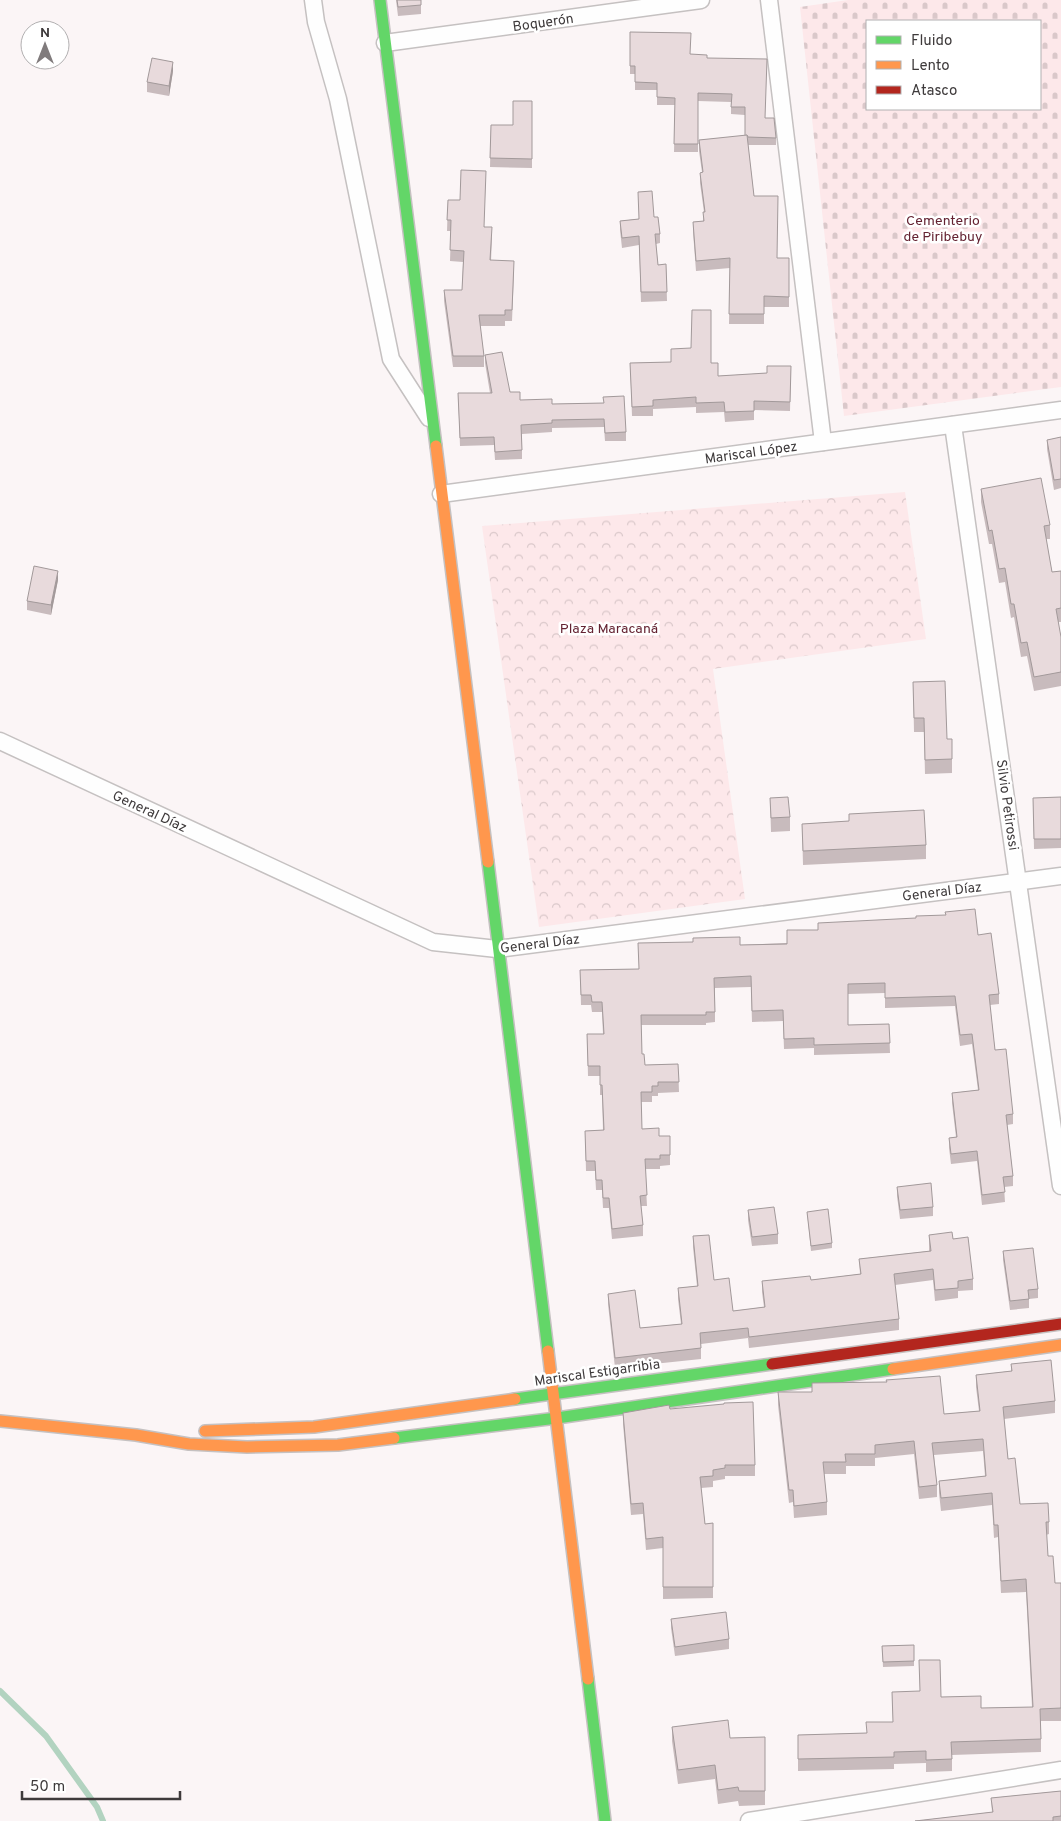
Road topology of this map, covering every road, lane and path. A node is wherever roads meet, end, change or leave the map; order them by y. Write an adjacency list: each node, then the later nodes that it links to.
1 (313, 0): 7 (street)
2 (380, 0): 5 (street)
3 (700, 0): 5 (street, Boquerón)
4 (770, 0): 9 (street)
5 (385, 43): 7 (street)
6 (1061, 410): 8 (street, Mariscal López)
7 (432, 422): 10 (street)
8 (954, 425): 9 (street, Mariscal López); 13 (street, Silvio Petirossi)
9 (823, 442): 10 (street, Mariscal López)
10 (441, 494): 14 (street)
11 (0, 742): 14 (street, General Díaz)
12 (1061, 876): 13 (street, General Díaz)
13 (1018, 881): 14 (street, General Díaz); 15 (street, Silvio Petirossi)
14 (497, 949): 18 (street)
15 (1061, 1186)
16 (1061, 1324): 18 (street, Mariscal Estigarribia)
17 (1061, 1345): 19 (street)
18 (554, 1393): 19 (street); 21 (street, Mariscal Estigarribia)
19 (557, 1418): 21 (street); 23 (street)
20 (0, 1421): 21 (street)
21 (136, 1435)
22 (1061, 1770): 24 (street)
23 (606, 1821)
24 (749, 1821)

